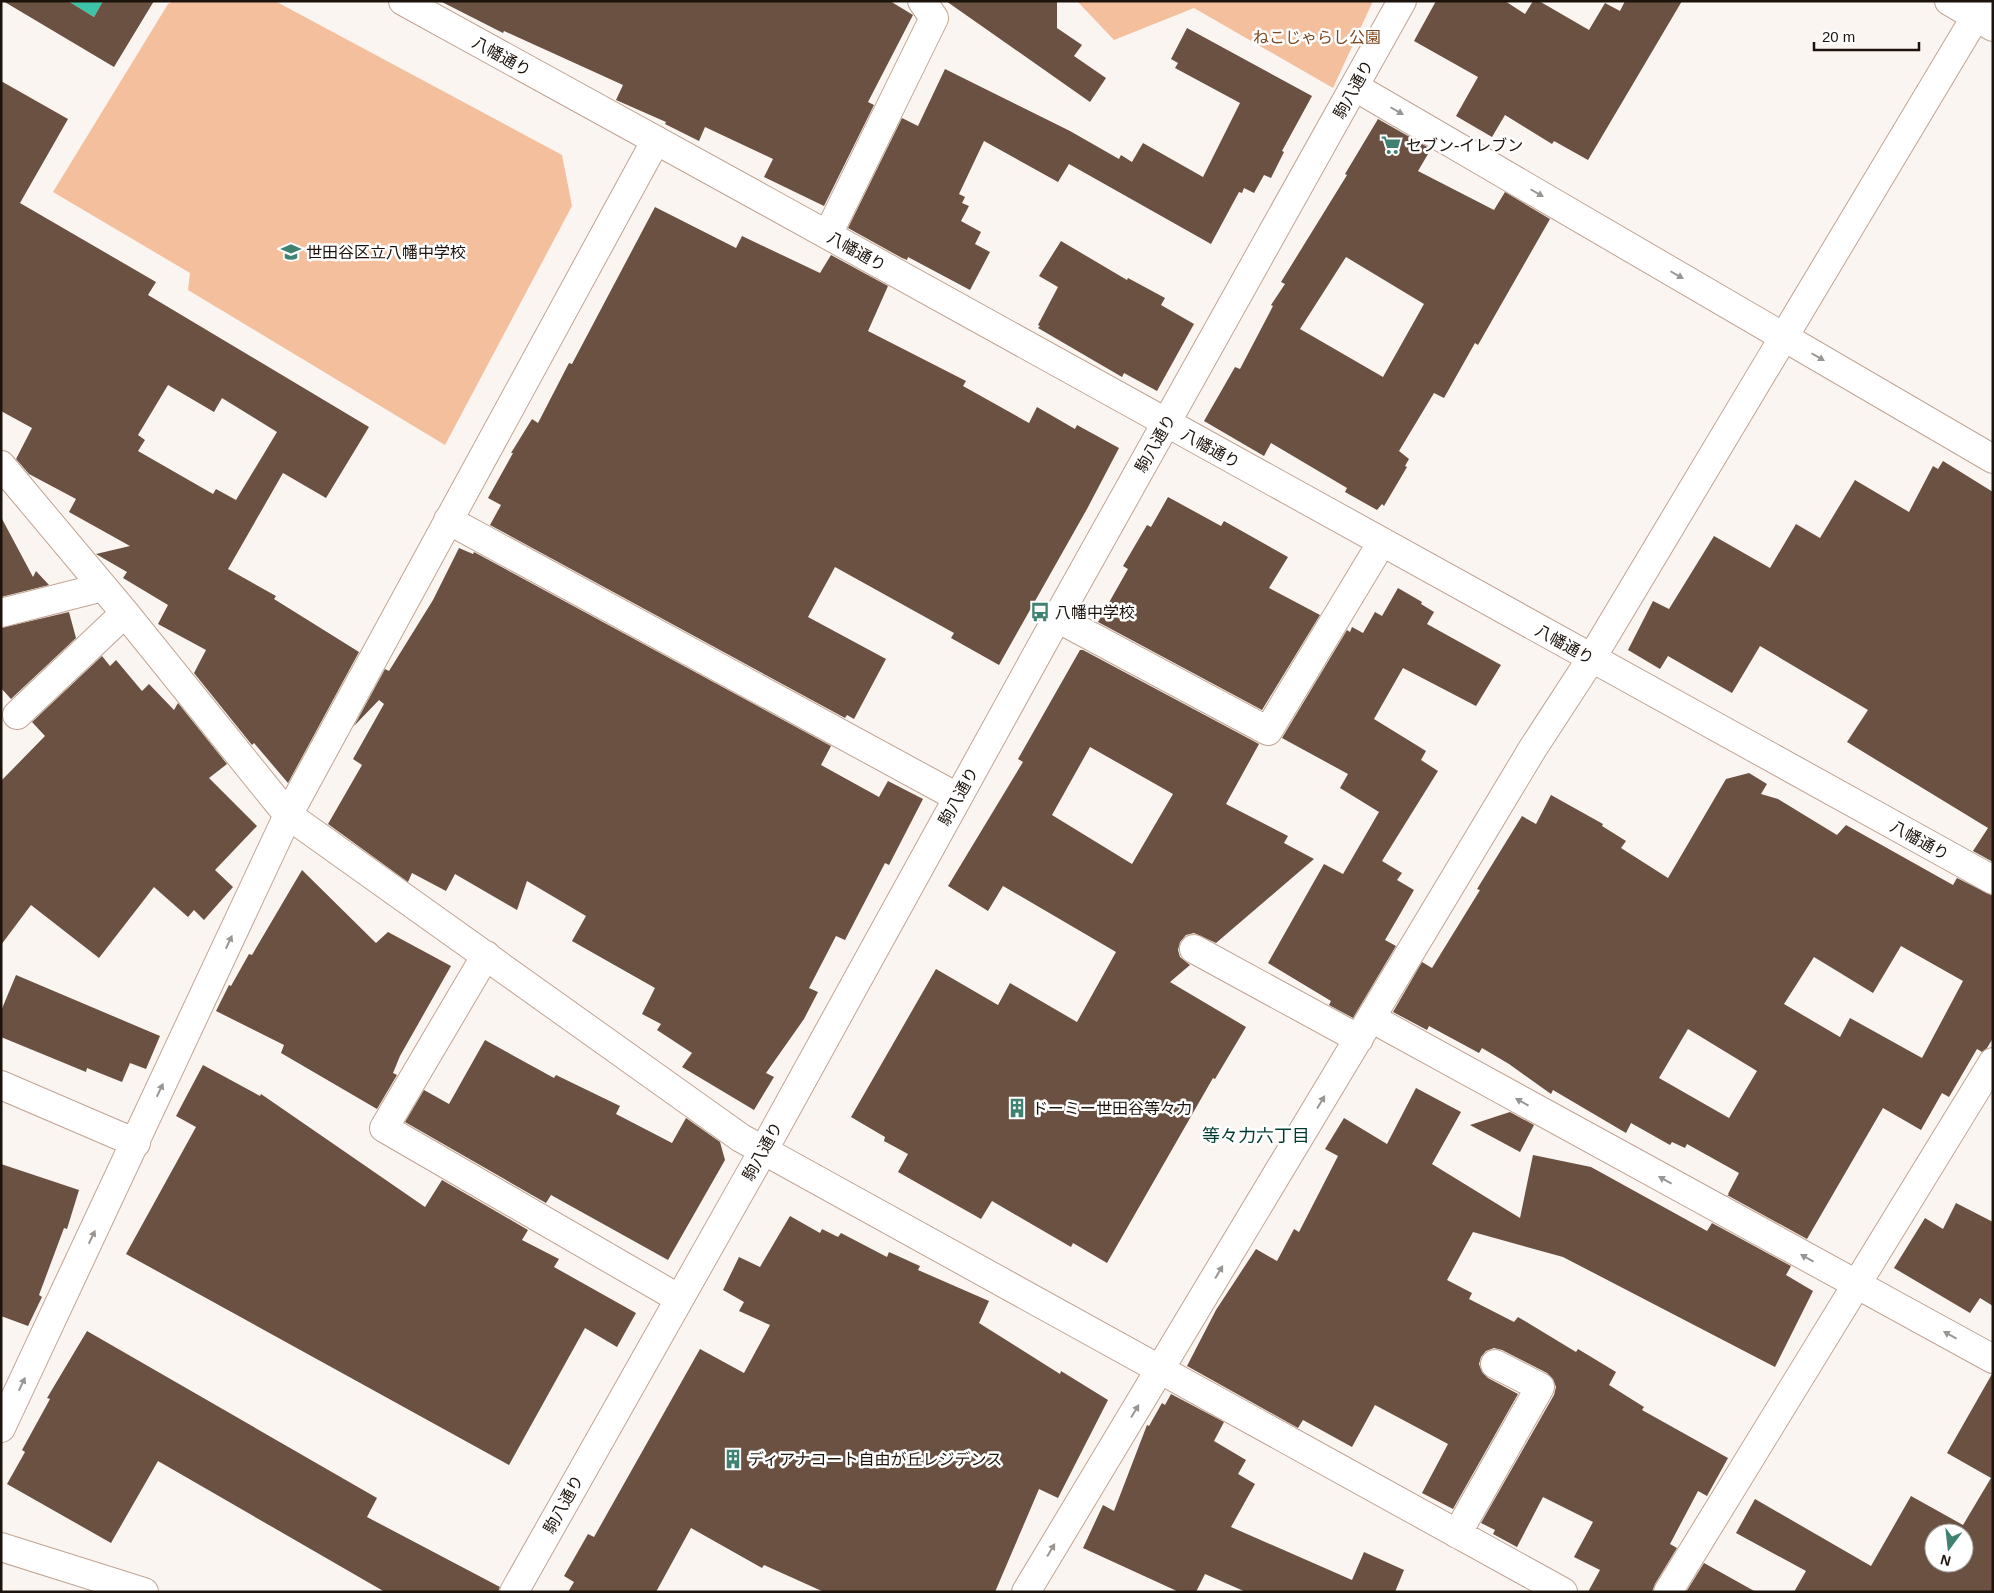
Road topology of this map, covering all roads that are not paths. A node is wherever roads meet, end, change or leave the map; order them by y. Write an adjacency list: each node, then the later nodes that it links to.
1 (403, 1): 7 (street, 八幡通り)
2 (922, 1): 8 (street)
3 (1402, 1): 6 (street, 駒八通り)
4 (1948, 1): 5 (street)
5 (1985, 15): 9 (street)
6 (1354, 87): 9 (street, one-way to 9); 10 (street, 駒八通り)
7 (656, 140): 8 (street, 八幡通り); 13 (street)
8 (828, 234): 10 (street, 八幡通り)
9 (1783, 337): 11 (street, one-way to 11); 19 (street)
10 (1166, 424): 14 (street, 八幡通り); 18 (street, 駒八通り)
11 (1993, 460)
12 (1, 465): 15 (street)
13 (448, 520): 21 (street); 22 (street)
14 (1382, 542): 18 (street); 19 (street, 八幡通り)
15 (103, 587): 16 (street); 17 (street)
16 (1, 613)
17 (125, 613): 20 (street); 22 (street)
18 (1057, 618): 21 (street, 駒八通り)
19 (1591, 659): 23 (street, 八幡通り); 26 (street)
20 (17, 715)
21 (957, 797): 30 (street, 駒八通り)
22 (288, 815): 25 (street); 29 (street, one-way to 22)
23 (1993, 880)
24 (1194, 949): 26 (street)
25 (486, 955): 30 (street); 32 (street)
26 (1365, 1029): 31 (street, one-way to 26); 35 (street, one-way to 26)
27 (1993, 1062): 31 (street)
28 (1, 1085): 29 (street)
29 (136, 1143): 36 (street, one-way to 29)
30 (763, 1151): 32 (street, 駒八通り); 35 (street)
31 (1858, 1286): 33 (street, one-way to 31); 44 (street)
32 (678, 1298): 41 (street, 駒八通り)
33 (1993, 1359)
34 (1495, 1364): 37 (street)
35 (1160, 1370): 37 (street); 42 (street, one-way to 35)
36 (1, 1428)
37 (1457, 1534): 39 (street)
38 (1, 1547): 40 (street)
39 (1517, 1580): 43 (street)
40 (144, 1592)
41 (514, 1592)
42 (1026, 1592)
43 (1563, 1592)
44 (1668, 1592)

